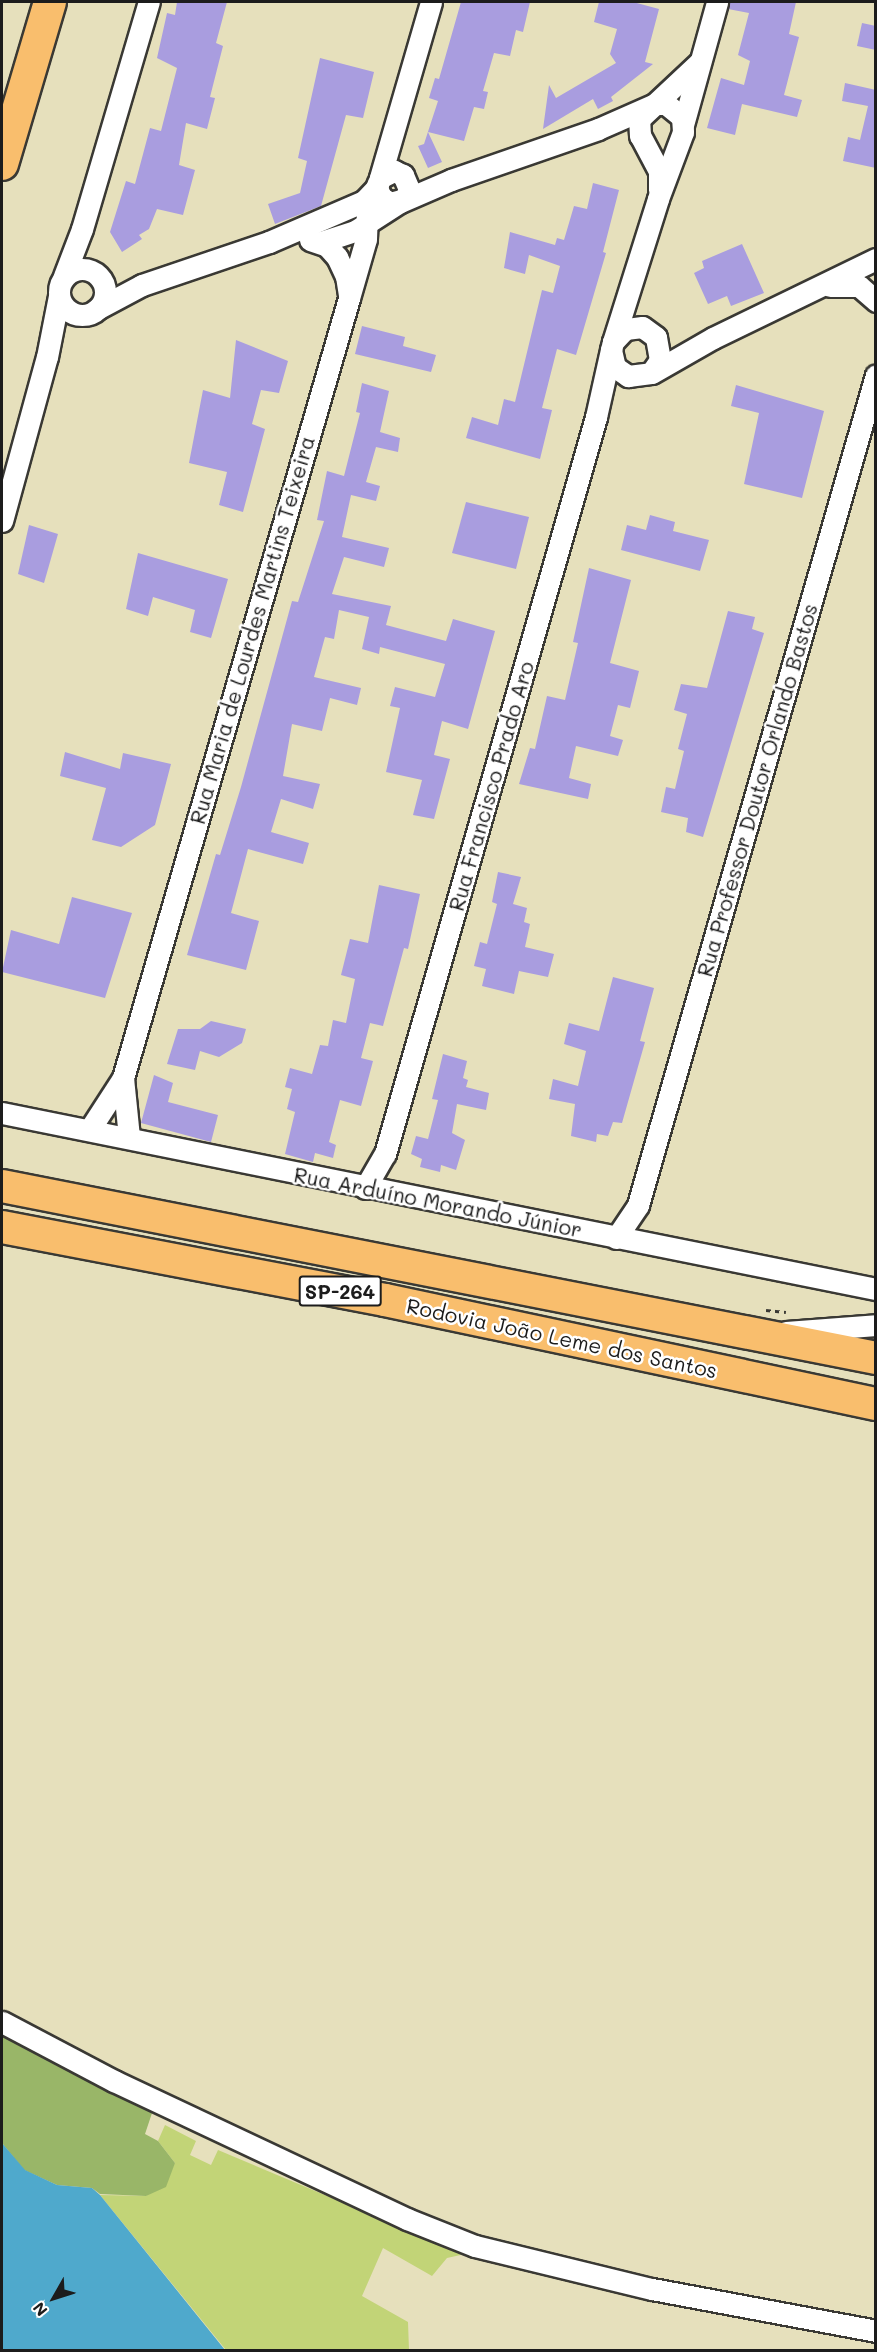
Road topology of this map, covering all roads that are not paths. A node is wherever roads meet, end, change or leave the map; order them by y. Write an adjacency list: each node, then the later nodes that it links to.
1 (50, 2): 11 (main road)
2 (149, 2): 18 (street)
3 (431, 2): 7 (street, Rua Maria de Lourdes Martins Teixeira)
4 (717, 2): 5 (street, Rua Francisco Prado Aro)
5 (700, 62): 6 (street); 9 (street, Rua Francisco Prado Aro)
6 (650, 106): 8 (street); 9 (street); 10 (street)
7 (394, 129): 12 (street, Rua Maria de Lourdes Martins Teixeira); 14 (street, Rua Maria de Lourdes Martins Teixeira)
8 (598, 129): 10 (street); 13 (street)
9 (681, 132): 10 (street); 15 (street, Rua Francisco Prado Aro)
10 (643, 141): 15 (street, Rua Francisco Prado Aro)
11 (2, 164)
12 (405, 177): 13 (street); 14 (street); 16 (street)
13 (451, 180): 16 (street)
14 (379, 181): 16 (street); 17 (street, Rua Maria de Lourdes Martins Teixeira); 19 (street)
15 (658, 199): 24 (street, Rua Francisco Prado Aro)
16 (400, 202): 17 (street)
17 (367, 224): 20 (street); 29 (street, Rua Maria de Lourdes Martins Teixeira)
18 (82, 229): 22 (street); 27 (street)
19 (268, 242): 20 (street); 26 (street)
20 (321, 243): 29 (street)
21 (876, 259): 28 (street)
22 (98, 275): 26 (street); 27 (street); 31 (street)
23 (876, 277): 25 (street)
24 (633, 280): 32 (street, Rua Francisco Prado Aro); 34 (street, Rua Francisco Prado Aro)
25 (846, 284): 28 (street); 30 (street)
26 (142, 285): 31 (street)
27 (61, 286): 31 (street); 35 (street)
28 (817, 288): 33 (street)
29 (349, 298): 40 (street, Rua Maria de Lourdes Martins Teixeira)
30 (876, 301)
31 (94, 311): 35 (street)
32 (653, 334): 33 (street); 34 (street); 36 (street)
33 (713, 338): 36 (street, Rua Francisco Prado Aro)
34 (612, 346): 36 (street); 38 (street, Rua Francisco Prado Aro)
35 (47, 357): 39 (street)
36 (644, 375): 38 (street, Rua Francisco Prado Aro)
37 (876, 375): 48 (street, Rua Professor Doutor Orlando Bastos)
38 (596, 417): 44 (street, Rua Francisco Prado Aro)
39 (2, 521)
40 (123, 1078): 42 (street, Rua Maria de Lourdes Martins Teixeira); 43 (street, Rua Maria de Lourdes Martins Teixeira)
41 (2, 1113): 42 (street, Rua Arduíno Morando Júnior)
42 (90, 1129): 43 (street, Rua Arduíno Morando Júnior)
43 (129, 1137): 46 (street, Rua Arduíno Morando Júnior)
44 (385, 1154): 46 (street, Rua Francisco Prado Aro); 47 (street, Rua Francisco Prado Aro)
45 (2, 1186): 54 (main road, Rodovia João Leme dos Santos / SP-264)
46 (365, 1188): 47 (street, Rua Arduíno Morando Júnior)
47 (388, 1192): 50 (street, Rua Arduíno Morando Júnior)
48 (638, 1205): 50 (street, Rua Professor Doutor Orlando Bastos); 51 (street, Rua Professor Doutor Orlando Bastos)
49 (2, 1227): 56 (main road, Rodovia João Leme dos Santos / SP-264)
50 (616, 1238): 51 (street, Rua Arduíno Morando Júnior)
51 (643, 1244): 52 (street, Rua Arduíno Morando Júnior)
52 (876, 1289)
53 (876, 1324): 54 (street)
54 (758, 1335): 55 (main road, Rodovia João Leme dos Santos / SP-264)
55 (876, 1358)
56 (876, 1404)
57 (2, 2022): 58 (street)
58 (876, 2331)

